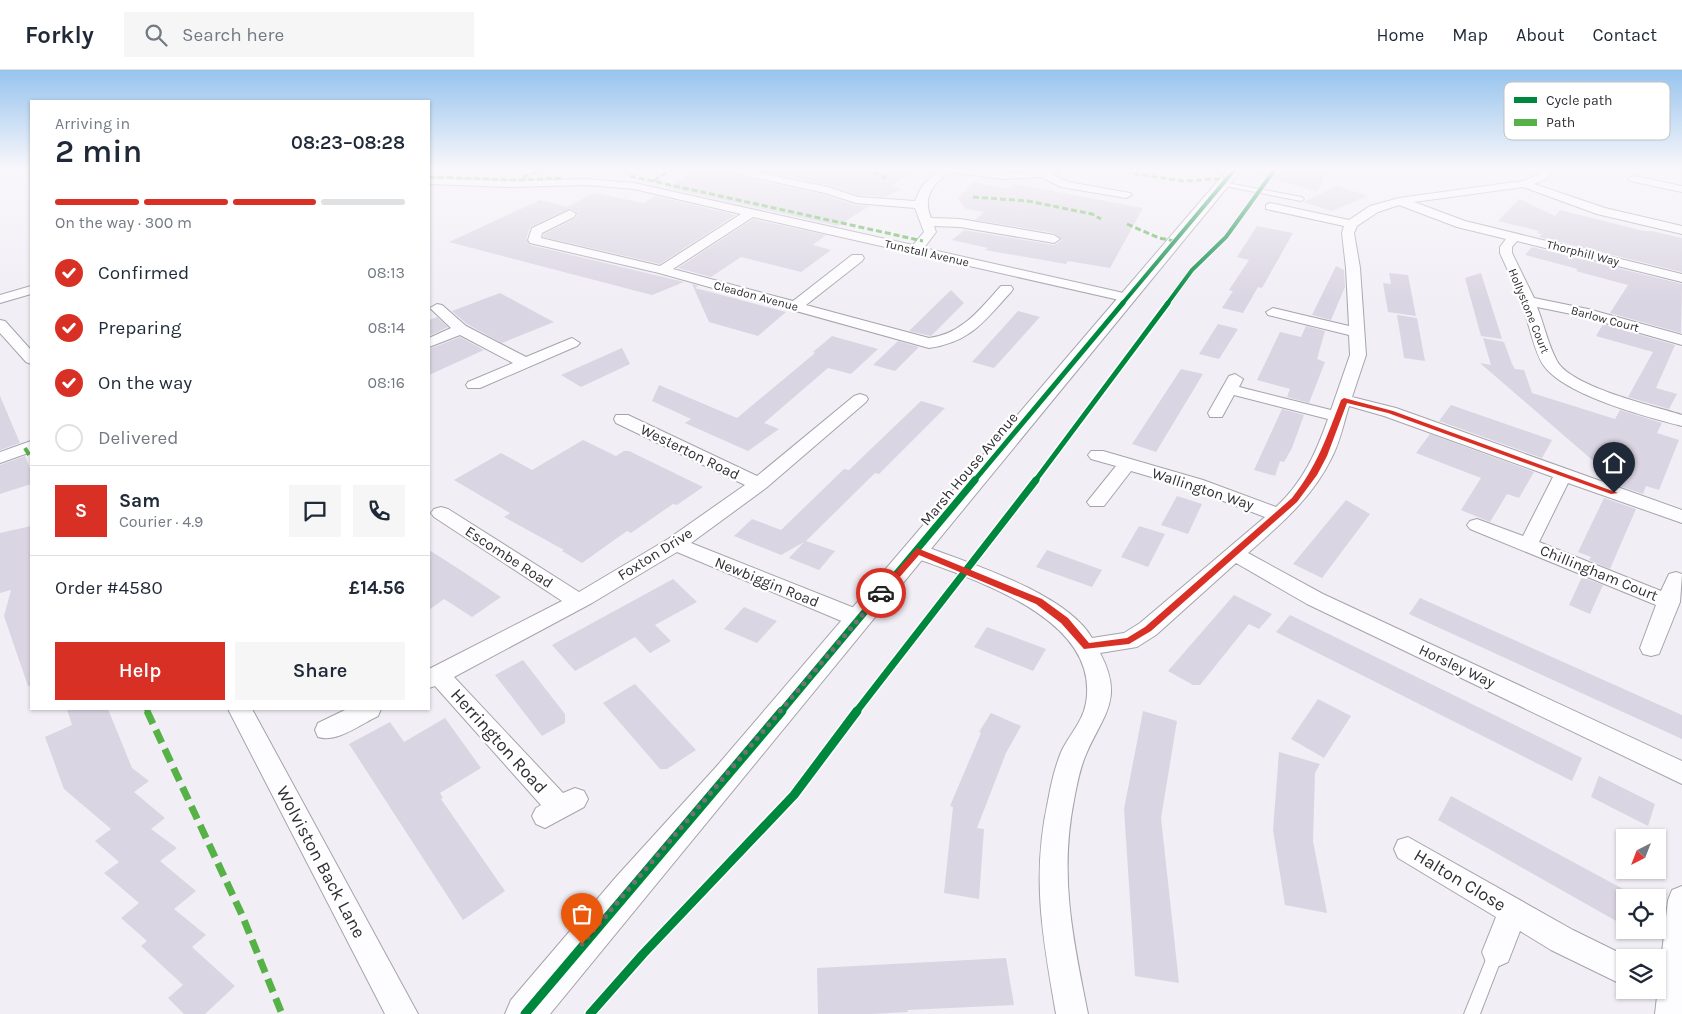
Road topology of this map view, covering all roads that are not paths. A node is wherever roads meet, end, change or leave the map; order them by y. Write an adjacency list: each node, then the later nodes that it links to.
1 (752, 212): 15 (street, Tunstall Avenue); 17 (street)
2 (923, 212): 10 (street)
3 (1199, 212): 21 (street, Marsh House Avenue)
4 (1294, 212): 11 (street)
5 (1370, 212): 11 (street)
6 (1429, 212): 13 (street, Thorphill Way)
7 (1606, 212): 12 (street)
8 (569, 214): 17 (street, Cleadon Avenue)
9 (1682, 214): 12 (street)
10 (927, 222): 14 (street); 15 (street)
11 (1352, 224): 29 (street)
12 (1678, 229)
13 (1514, 236): 18 (street, Thorphill Way); 23 (street, Hollystone Court)
14 (1054, 239)
15 (916, 250): 21 (street, Tunstall Avenue)
16 (856, 258): 24 (street)
17 (662, 270): 24 (street, Cleadon Avenue)
18 (1682, 278)
19 (989, 285): 24 (street, Cleadon Avenue)
20 (30, 290): 22 (street)
21 (1128, 298): 55 (street, Marsh House Avenue)
22 (0, 299)
23 (1528, 301): 30 (street, Barlow Court); 41 (street, Hollystone Court)
24 (796, 306)
25 (437, 308): 28 (street)
26 (1272, 313): 29 (street)
27 (0, 324): 33 (street)
28 (461, 329): 31 (street); 34 (street)
29 (1356, 332): 37 (street)
30 (1682, 340)
31 (430, 343)
32 (572, 343): 34 (street)
33 (30, 358)
34 (525, 363): 35 (street)
35 (474, 385)
36 (860, 399): 47 (street, Foxton Drive)
37 (1344, 400): 40 (street); 46 (street)
38 (640, 409): 47 (street, Westerton Road)
39 (1216, 413): 40 (street)
40 (1338, 417): 50 (street)
41 (1682, 421)
42 (30, 446): 44 (street)
43 (1097, 455): 45 (street, Wallington Way)
44 (0, 458)
45 (1126, 464): 48 (street); 50 (street, Wallington Way)
46 (1563, 475): 51 (street); 54 (street, Chillingham Court)
47 (759, 484): 53 (street, Foxton Drive)
48 (1097, 502)
49 (443, 512): 58 (street, Escombe Road)
50 (1279, 515): 56 (street)
51 (1682, 517)
52 (1477, 526): 54 (street, Chillingham Court)
53 (675, 544): 58 (street, Foxton Drive); 60 (street, Newbiggin Road)
54 (1528, 545): 59 (street, Chillingham Court)
55 (917, 551): 60 (street, Marsh House Avenue); 61 (street)
56 (1235, 554): 61 (street); 67 (street, Horsley Way)
57 (1676, 579): 59 (street, Chillingham Court)
58 (577, 601): 63 (street, Foxton Drive)
59 (1669, 602): 62 (street, Chillingham Court)
60 (859, 620): 76 (street, Marsh House Avenue)
61 (1087, 647): 77 (street)
62 (1651, 648)
63 (434, 676): 68 (street, Herrington Road)
64 (241, 710): 75 (street, Wolviston Back Lane)
65 (367, 710): 66 (street)
66 (327, 730)
67 (1682, 773)
68 (560, 808)
69 (1408, 849): 71 (street, Halton Close)
70 (1682, 900): 74 (street)
71 (1513, 911): 72 (street, Halton Close); 73 (street, Halton Close)
72 (1497, 952): 78 (lane)
73 (1616, 967)
74 (1667, 998)
75 (402, 1014)
76 (525, 1014)
77 (1072, 1014)
78 (1472, 1014)

